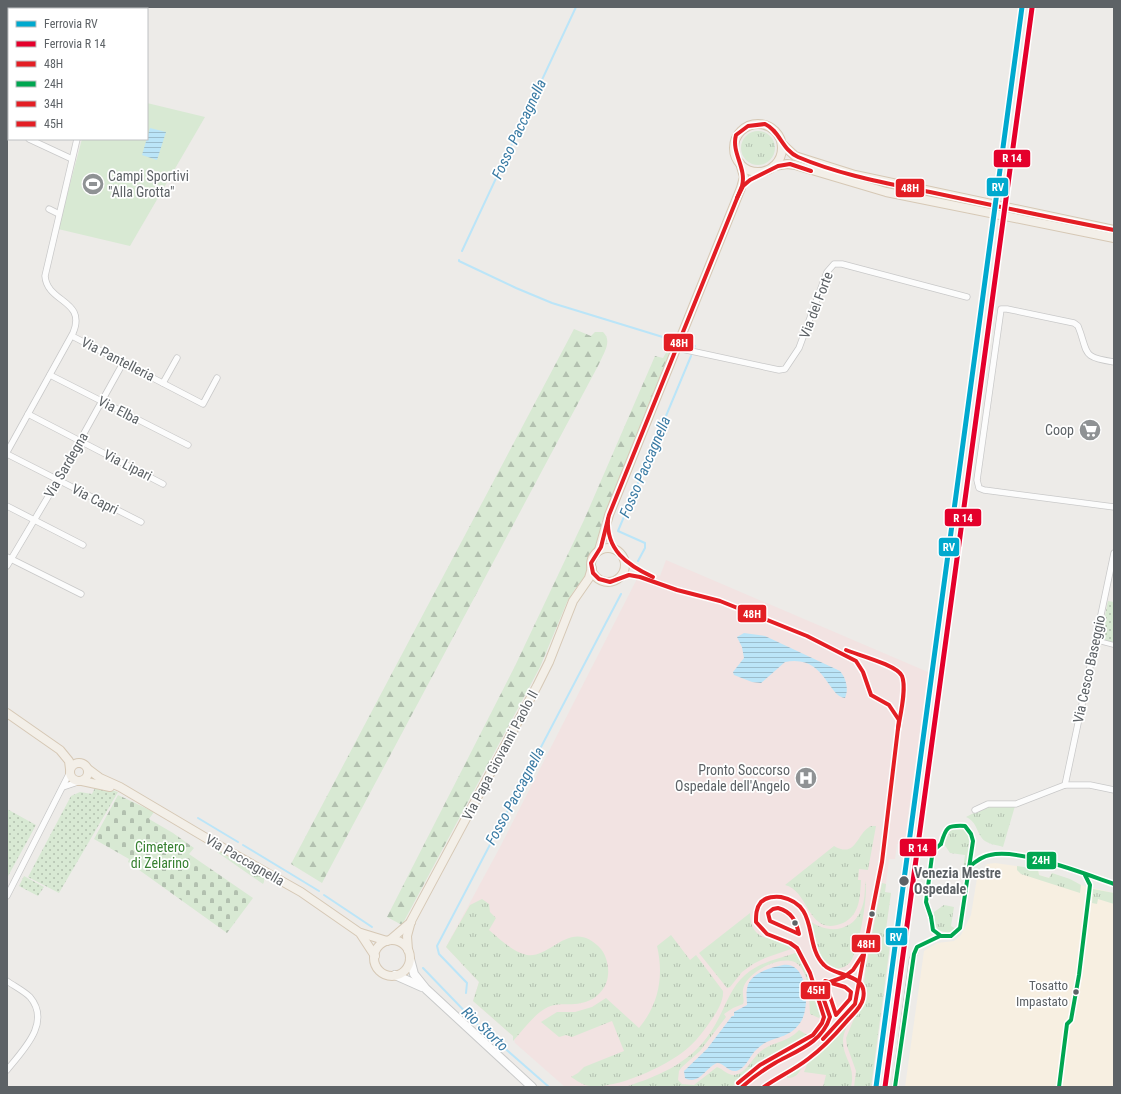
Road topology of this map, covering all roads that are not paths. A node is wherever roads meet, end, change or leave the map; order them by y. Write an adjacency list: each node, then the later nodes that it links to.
1 (30, 140): 4 (street)
2 (77, 140): 4 (street)
3 (782, 144): 5 (main road); 6 (main road); 11 (main road)
4 (72, 159): 10 (street)
5 (740, 163): 7 (main road); 8 (main road)
6 (774, 166): 7 (main road); 12 (main road)
7 (760, 172): 8 (main road)
8 (741, 188): 15 (main road)
9 (49, 209): 10 (street)
10 (59, 214): 14 (street)
11 (1114, 230)
12 (1114, 238)
13 (967, 297): 15 (street, Via del Forte)
14 (72, 336): 18 (street, Via Pantelleria); 19 (street)
15 (677, 348): 32 (main road)
16 (177, 358): 21 (street, Via Pantelleria)
17 (1114, 362): 30 (street)
18 (123, 363): 21 (street, Via Pantelleria); 22 (street, Via Sardegna)
19 (50, 375): 22 (street, Via Elba); 23 (street)
20 (217, 378): 21 (street, Via Pantelleria)
21 (163, 383)
22 (102, 401): 24 (street, Via Sardegna); 25 (street, Via Elba)
23 (28, 414): 24 (street, Via Lipari); 26 (street)
24 (80, 441): 27 (street, Via Sardegna); 28 (street, Via Lipari)
25 (188, 445)
26 (7, 453): 27 (street, Via Capri)
27 (58, 480): 31 (street, Via Sardegna); 33 (street, Via Capri)
28 (163, 484)
29 (7, 506): 31 (street)
30 (1114, 507)
31 (34, 520): 34 (street); 38 (street, Via Sardegna)
32 (607, 521): 35 (main road); 36 (main road)
33 (140, 522)
34 (83, 545)
35 (615, 549): 36 (main road); 41 (main road)
36 (600, 550): 40 (main road)
37 (1114, 553): 44 (street, Via Cesco Baseggio)
38 (9, 558): 39 (street, Via Sardegna); 43 (street)
39 (7, 566)
40 (592, 568): 41 (main road); 42 (main road, Via Papa Giovanni Paolo II)
41 (602, 581): 42 (main road)
42 (583, 587): 58 (main road, Via Papa Giovanni Paolo II)
43 (81, 594)
44 (1095, 640): 45 (street); 52 (street, Via Cesco Baseggio)
45 (1114, 645)
46 (7, 713): 47 (main road)
47 (60, 750): 48 (main road); 50 (main road)
48 (81, 763): 49 (main road); 50 (main road)
49 (88, 769): 51 (main road); 55 (main road, Via Paccagnella)
50 (70, 771): 51 (main road); 53 (street)
51 (80, 781): 53 (street); 55 (main road, Via Paccagnella)
52 (1064, 785): 54 (street); 56 (street)
53 (63, 788): 57 (street)
54 (1114, 790)
55 (128, 792): 59 (main road, Via Paccagnella)
56 (975, 810)
57 (7, 896)
58 (411, 921): 60 (main road, Via Papa Giovanni Paolo II); 62 (main road, Via Papa Giovanni Paolo II)
59 (360, 933): 60 (main road, Via Paccagnella); 63 (main road, Via Paccagnella)
60 (389, 941): 62 (main road); 63 (main road)
61 (918, 947): 70 (street)
62 (408, 950): 64 (main road)
63 (374, 956): 65 (main road)
64 (410, 959): 65 (main road); 67 (main road)
65 (396, 976): 67 (main road)
66 (7, 981): 68 (street)
67 (426, 989): 69 (main road)
68 (7, 1070)
69 (532, 1087)
70 (895, 1087)

